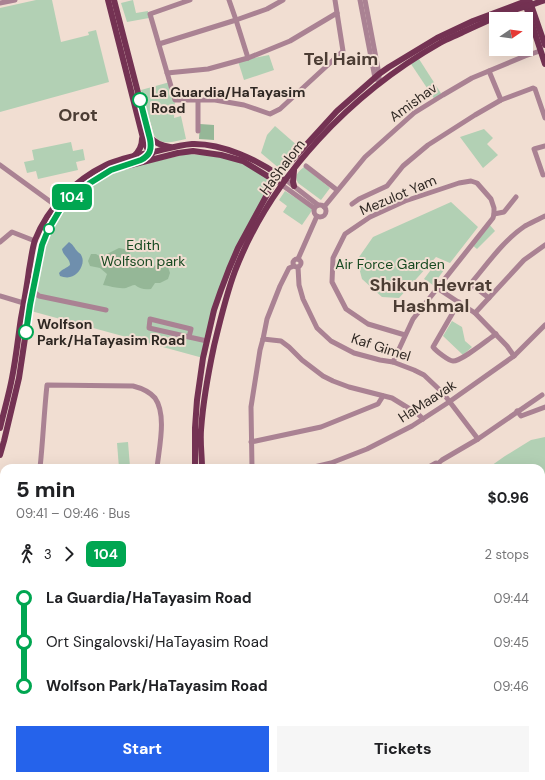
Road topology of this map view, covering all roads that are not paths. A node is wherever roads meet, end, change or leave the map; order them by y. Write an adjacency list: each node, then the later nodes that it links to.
1 (15, 0): 12 (street)
2 (108, 0): 29 (main road)
3 (114, 0): 29 (main road)
4 (190, 0): 16 (street)
5 (229, 0): 15 (street)
6 (283, 0): 15 (street)
7 (335, 0): 13 (street)
8 (360, 0): 23 (street)
9 (365, 0): 23 (street)
10 (544, 0): 11 (main road, HaShalom); 14 (main road)
11 (525, 2): 14 (main road); 18 (main road); 23 (main road, HaShalom); 24 (main road, HaShalom)
12 (0, 3)
13 (337, 13): 19 (street); 25 (street)
14 (535, 18): 17 (main road)
15 (236, 20): 16 (street); 19 (street)
16 (159, 44): 22 (street)
17 (545, 45)
18 (540, 51): 20 (main road); 21 (street, Amishav)
19 (248, 58): 22 (street)
20 (545, 64)
21 (489, 71): 26 (street); 46 (street, Amishav)
22 (167, 73): 25 (street)
23 (377, 76): 24 (street); 38 (main road, HaShalom)
24 (380, 84): 39 (main road, HaShalom)
25 (198, 100): 28 (street)
26 (501, 100): 27 (street); 49 (street)
27 (545, 118)
28 (198, 131)
29 (145, 135): 31 (main road); 32 (main road); 34 (main road)
30 (545, 146): 42 (street)
31 (173, 147): 32 (main road); 40 (main road)
32 (150, 153): 33 (main road); 34 (main road); 36 (main road)
33 (167, 156): 36 (main road); 41 (main road)
34 (133, 157): 50 (main road)
35 (0, 165): 50 (street)
36 (128, 166): 60 (main road)
37 (306, 166): 46 (street)
38 (286, 168): 40 (main road); 43 (main road, HaShalom)
39 (294, 168): 44 (main road, HaShalom); 45 (main road)
40 (271, 170): 43 (main road)
41 (262, 172): 43 (main road); 47 (main road)
42 (543, 175)
43 (277, 178): 44 (main road); 47 (main road, HaShalom)
44 (284, 183): 45 (street); 51 (street); 90 (main road, HaShalom)
45 (294, 186): 51 (street)
46 (337, 190): 51 (street, Amishav)
47 (269, 191): 73 (main road, HaShalom)
48 (516, 197): 52 (street)
49 (352, 204)
50 (55, 205): 55 (main road)
51 (319, 207): 53 (street); 53 (street, Amishav)
52 (494, 214): 59 (street); 70 (street, Mezulot Yam)
53 (317, 216): 58 (street, Kaf Gimel)
54 (545, 216): 63 (street)
55 (35, 241): 56 (street); 64 (main road)
56 (0, 242)
57 (545, 245): 63 (street)
58 (296, 266): 72 (street); 75 (street, Kaf Gimel)
59 (437, 288): 65 (street); 70 (street)
60 (33, 291): 62 (street); 64 (main road)
61 (0, 296): 64 (street)
62 (39, 296): 64 (street); 66 (street)
63 (489, 298): 67 (street)
64 (28, 302): 82 (main road); 85 (main road)
65 (459, 302): 67 (street); 69 (street)
66 (106, 310)
67 (475, 313): 69 (street)
68 (544, 325): 74 (street, HaMaavak)
69 (496, 334): 74 (street)
70 (405, 335): 75 (street)
71 (190, 337): 71 (street); 73 (street)
72 (263, 339): 77 (street); 84 (street)
73 (207, 341): 89 (main road, HaShalom)
74 (514, 356): 78 (street, HaMaavak)
75 (393, 362): 78 (street, Kaf Gimel)
76 (542, 395): 80 (street)
77 (383, 396): 81 (street); 84 (street)
78 (449, 402): 81 (street, HaMaavak); 83 (street, Kaf Gimel)
79 (545, 407): 80 (street)
80 (517, 411): 83 (street)
81 (423, 419): 92 (street, HaMaavak)
82 (0, 428)
83 (478, 438): 86 (street)
84 (251, 442): 91 (street)
85 (0, 455)
86 (442, 460): 93 (street); 94 (street)
87 (40, 464): 88 (street)
88 (157, 464)
89 (195, 464)
90 (202, 464)
91 (252, 464)
92 (327, 464)
93 (434, 464)
94 (438, 464)

